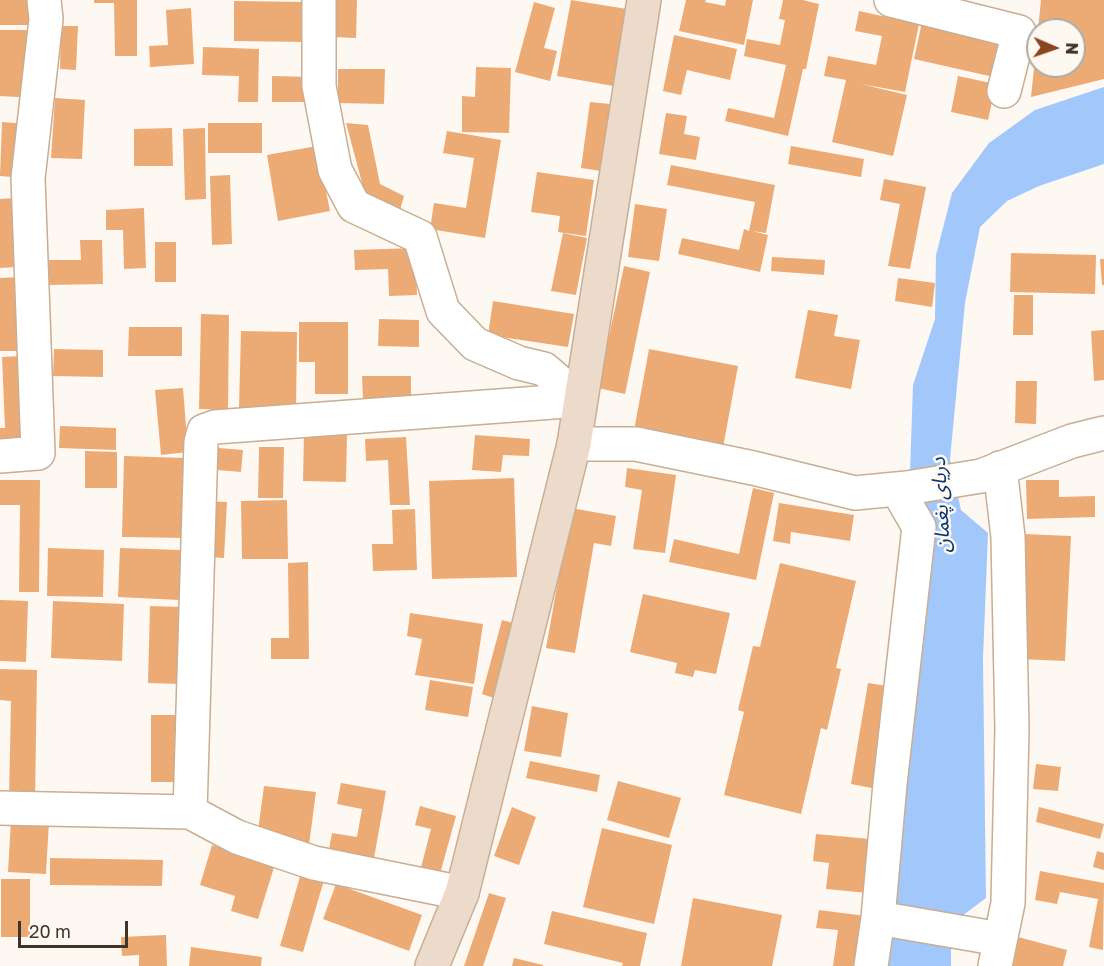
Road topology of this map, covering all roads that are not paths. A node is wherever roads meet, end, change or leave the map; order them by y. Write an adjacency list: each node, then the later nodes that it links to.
1 (44, 0): 9 (street)
2 (320, 0): 6 (street)
3 (644, 0): 6 (street)
4 (891, 0): 5 (street)
5 (1004, 91)
6 (580, 400): 8 (street); 13 (street)
7 (1104, 433): 10 (street)
8 (574, 444): 11 (street); 14 (street)
9 (0, 456)
10 (991, 472): 11 (street); 16 (street)
11 (902, 489): 15 (street)
12 (0, 808): 13 (street)
13 (190, 812): 14 (street)
14 (462, 893): 17 (street)
15 (878, 918): 16 (street); 18 (street)
16 (992, 946)
17 (432, 966)
18 (871, 966)

